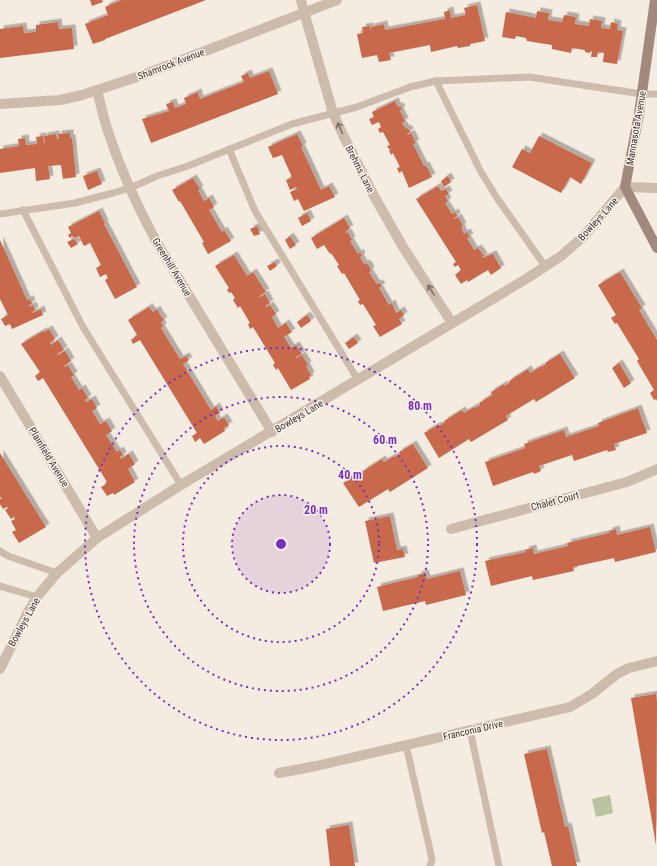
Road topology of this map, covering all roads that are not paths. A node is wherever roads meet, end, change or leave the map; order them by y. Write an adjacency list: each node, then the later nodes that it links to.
1 (301, 0): 4 (street, Brehms Lane)
2 (337, 0): 4 (street, Shamrock Avenue)
3 (656, 1): 7 (street, Mannasota Avenue)
4 (304, 12): 6 (street, Shamrock Avenue); 10 (street, Brehms Lane)
5 (436, 80): 7 (lane); 10 (lane); 18 (lane)
6 (97, 90): 9 (street, Shamrock Avenue); 13 (street, Greenhill Avenue)
7 (642, 94): 8 (lane); 12 (street, Mannasota Avenue)
8 (657, 94)
9 (0, 104)
10 (334, 113): 11 (lane); 19 (street, Brehms Lane, one-way to 10)
11 (229, 149): 13 (lane); 21 (lane)
12 (625, 187): 14 (street); 17 (street); 18 (street, Bowleys Lane)
13 (130, 188): 15 (lane); 22 (street, Greenhill Avenue)
14 (657, 188)
15 (23, 210): 16 (lane); 24 (lane)
16 (0, 214)
17 (657, 248)
18 (544, 266): 19 (street, Bowleys Lane)
19 (452, 323): 21 (street, Bowleys Lane)
20 (0, 376): 26 (street, Plainfield Avenue)
21 (358, 380): 22 (street, Bowleys Lane)
22 (272, 432): 24 (street, Bowleys Lane)
23 (657, 469): 25 (street, Chalet Court)
24 (181, 485): 26 (street, Bowleys Lane)
25 (451, 529)
26 (97, 538): 28 (street, Bowleys Lane)
27 (0, 551): 28 (lane)
28 (56, 573): 30 (street, Bowleys Lane)
29 (0, 586): 30 (lane)
30 (37, 597): 32 (street, Bowleys Lane)
31 (657, 661): 33 (street, Franconia Drive)
32 (0, 669)
33 (470, 730): 34 (street, Franconia Drive); 37 (lane)
34 (406, 745): 35 (street, Franconia Drive); 36 (lane)
35 (279, 773)
36 (430, 866)
37 (499, 866)

